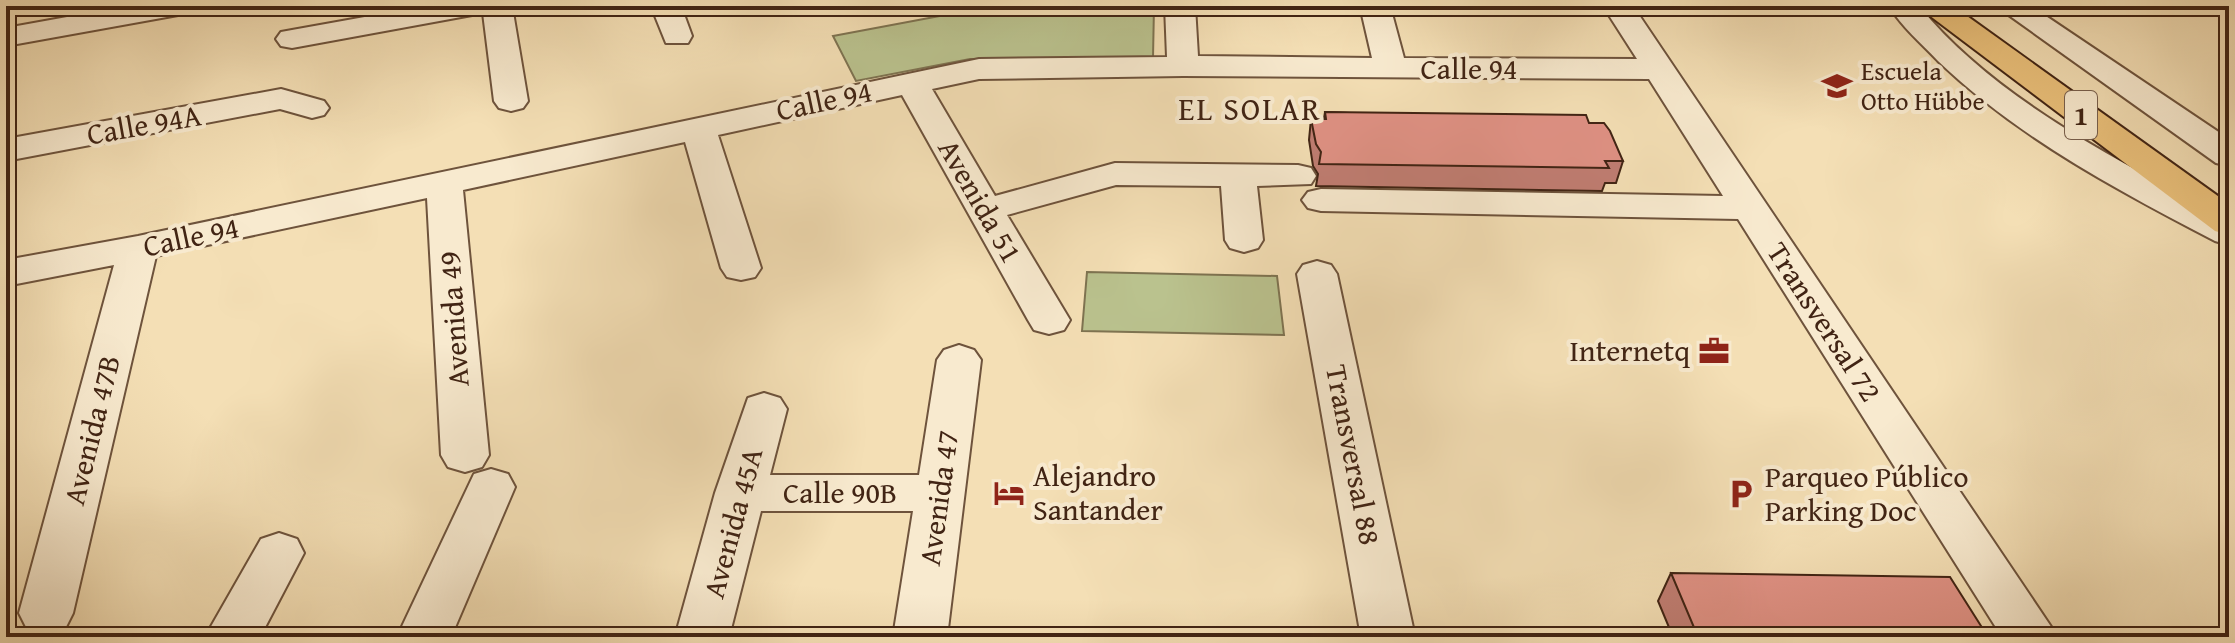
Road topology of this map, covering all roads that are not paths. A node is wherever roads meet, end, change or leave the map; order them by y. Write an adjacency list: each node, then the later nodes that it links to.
1 (178, 6): 14 (street)
2 (292, 6): 18 (street)
3 (477, 6): 18 (street, Calle 94A)
4 (497, 6): 20 (street)
5 (666, 6): 13 (street)
6 (1180, 6): 15 (street)
7 (1375, 6): 16 (street)
8 (1618, 6): 17 (street, Transversal 72)
9 (1904, 6): 30 (street)
10 (1933, 6): 29 (highway, 1)
11 (1970, 6): 26 (highway, 1)
12 (2011, 6): 23 (street)
13 (677, 36)
14 (6, 37)
15 (1183, 66): 16 (street, Calle 94); 19 (street, Calle 94)
16 (1391, 69): 17 (street, Calle 94)
17 (1657, 69): 27 (street, Transversal 72)
18 (290, 77): 22 (street, Calle 94A)
19 (911, 82): 21 (street, Calle 94); 28 (street, Avenida 51)
20 (511, 101)
21 (698, 128): 25 (street, Calle 94); 33 (street)
22 (6, 150)
23 (2229, 155)
24 (1238, 175): 27 (street); 28 (street); 31 (street)
25 (444, 183): 32 (street, Calle 94); 44 (street, Avenida 49)
26 (2229, 189)
27 (1748, 208): 48 (street, Transversal 72)
28 (985, 210): 36 (street, Avenida 51)
29 (2229, 223)
30 (2229, 233)
31 (1244, 240)
32 (138, 248): 34 (street, Calle 94); 42 (street, Avenida 47B)
33 (741, 268)
34 (6, 273)
35 (1317, 274): 47 (street, Transversal 88)
36 (1049, 320)
37 (959, 360): 40 (street, Avenida 47)
38 (764, 409): 39 (street, Avenida 45A)
39 (739, 493): 40 (street, Calle 90B); 45 (street, Avenida 45A)
40 (940, 493): 46 (street, Avenida 47)
41 (279, 553): 43 (street)
42 (46, 613)
43 (232, 637)
44 (424, 637)
45 (702, 637)
46 (920, 637)
47 (1388, 637)
48 (2031, 637)

